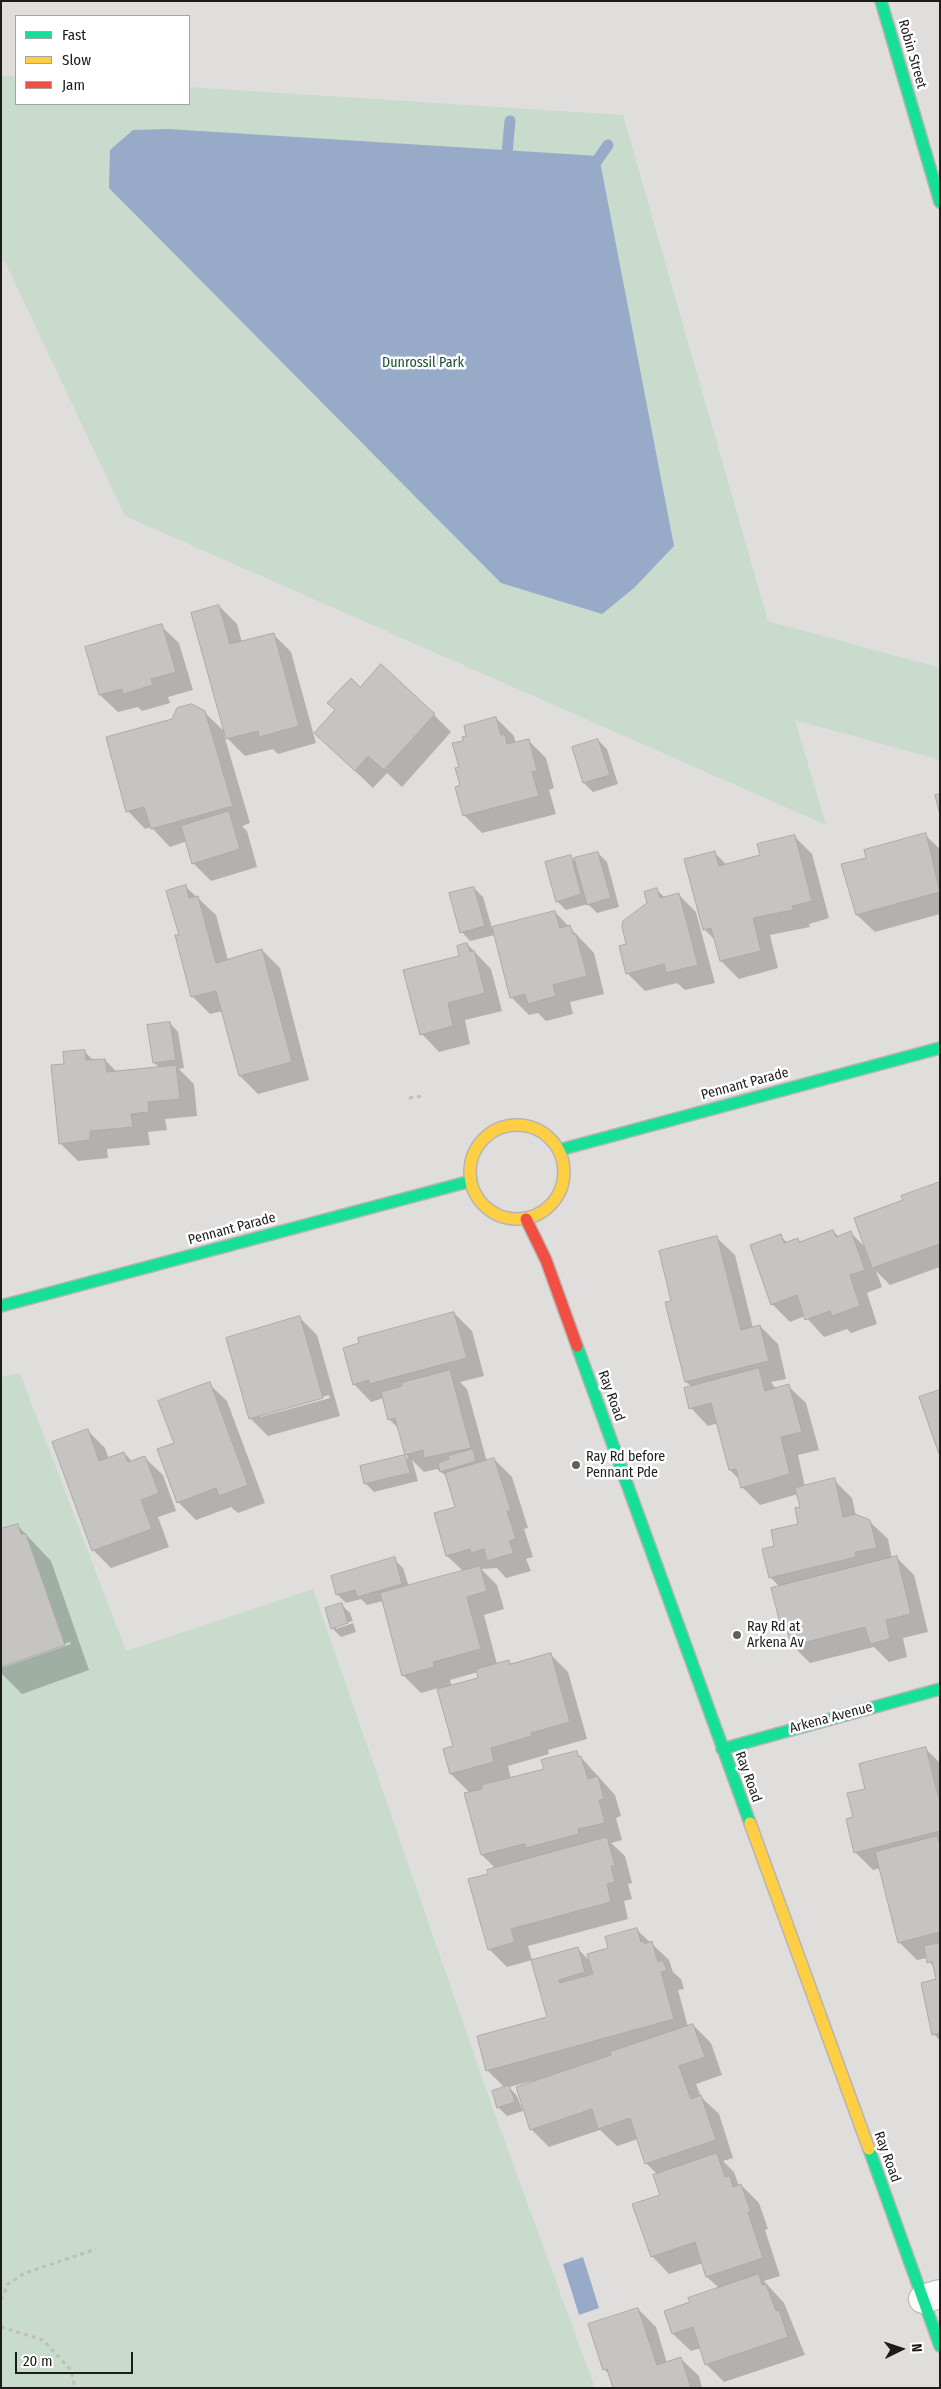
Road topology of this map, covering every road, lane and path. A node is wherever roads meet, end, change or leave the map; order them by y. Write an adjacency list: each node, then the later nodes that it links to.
1 (881, 1): 2 (street, Robin Street)
2 (940, 202)
3 (940, 1048): 6 (street, Pennant Parade)
4 (423, 1096): 5 (path)
5 (409, 1098)
6 (559, 1150): 7 (street); 8 (street)
7 (470, 1181): 8 (street); 9 (street, Pennant Parade)
8 (526, 1219): 11 (street, Ray Road)
9 (2, 1304)
10 (940, 1689): 11 (street, Arkena Avenue)
11 (722, 1749): 13 (street, Ray Road)
12 (96, 2249): 14 (path)
13 (931, 2296): 16 (street, Ray Road)
14 (1, 2300)
15 (1, 2327): 17 (path)
16 (940, 2346)
17 (75, 2388)

